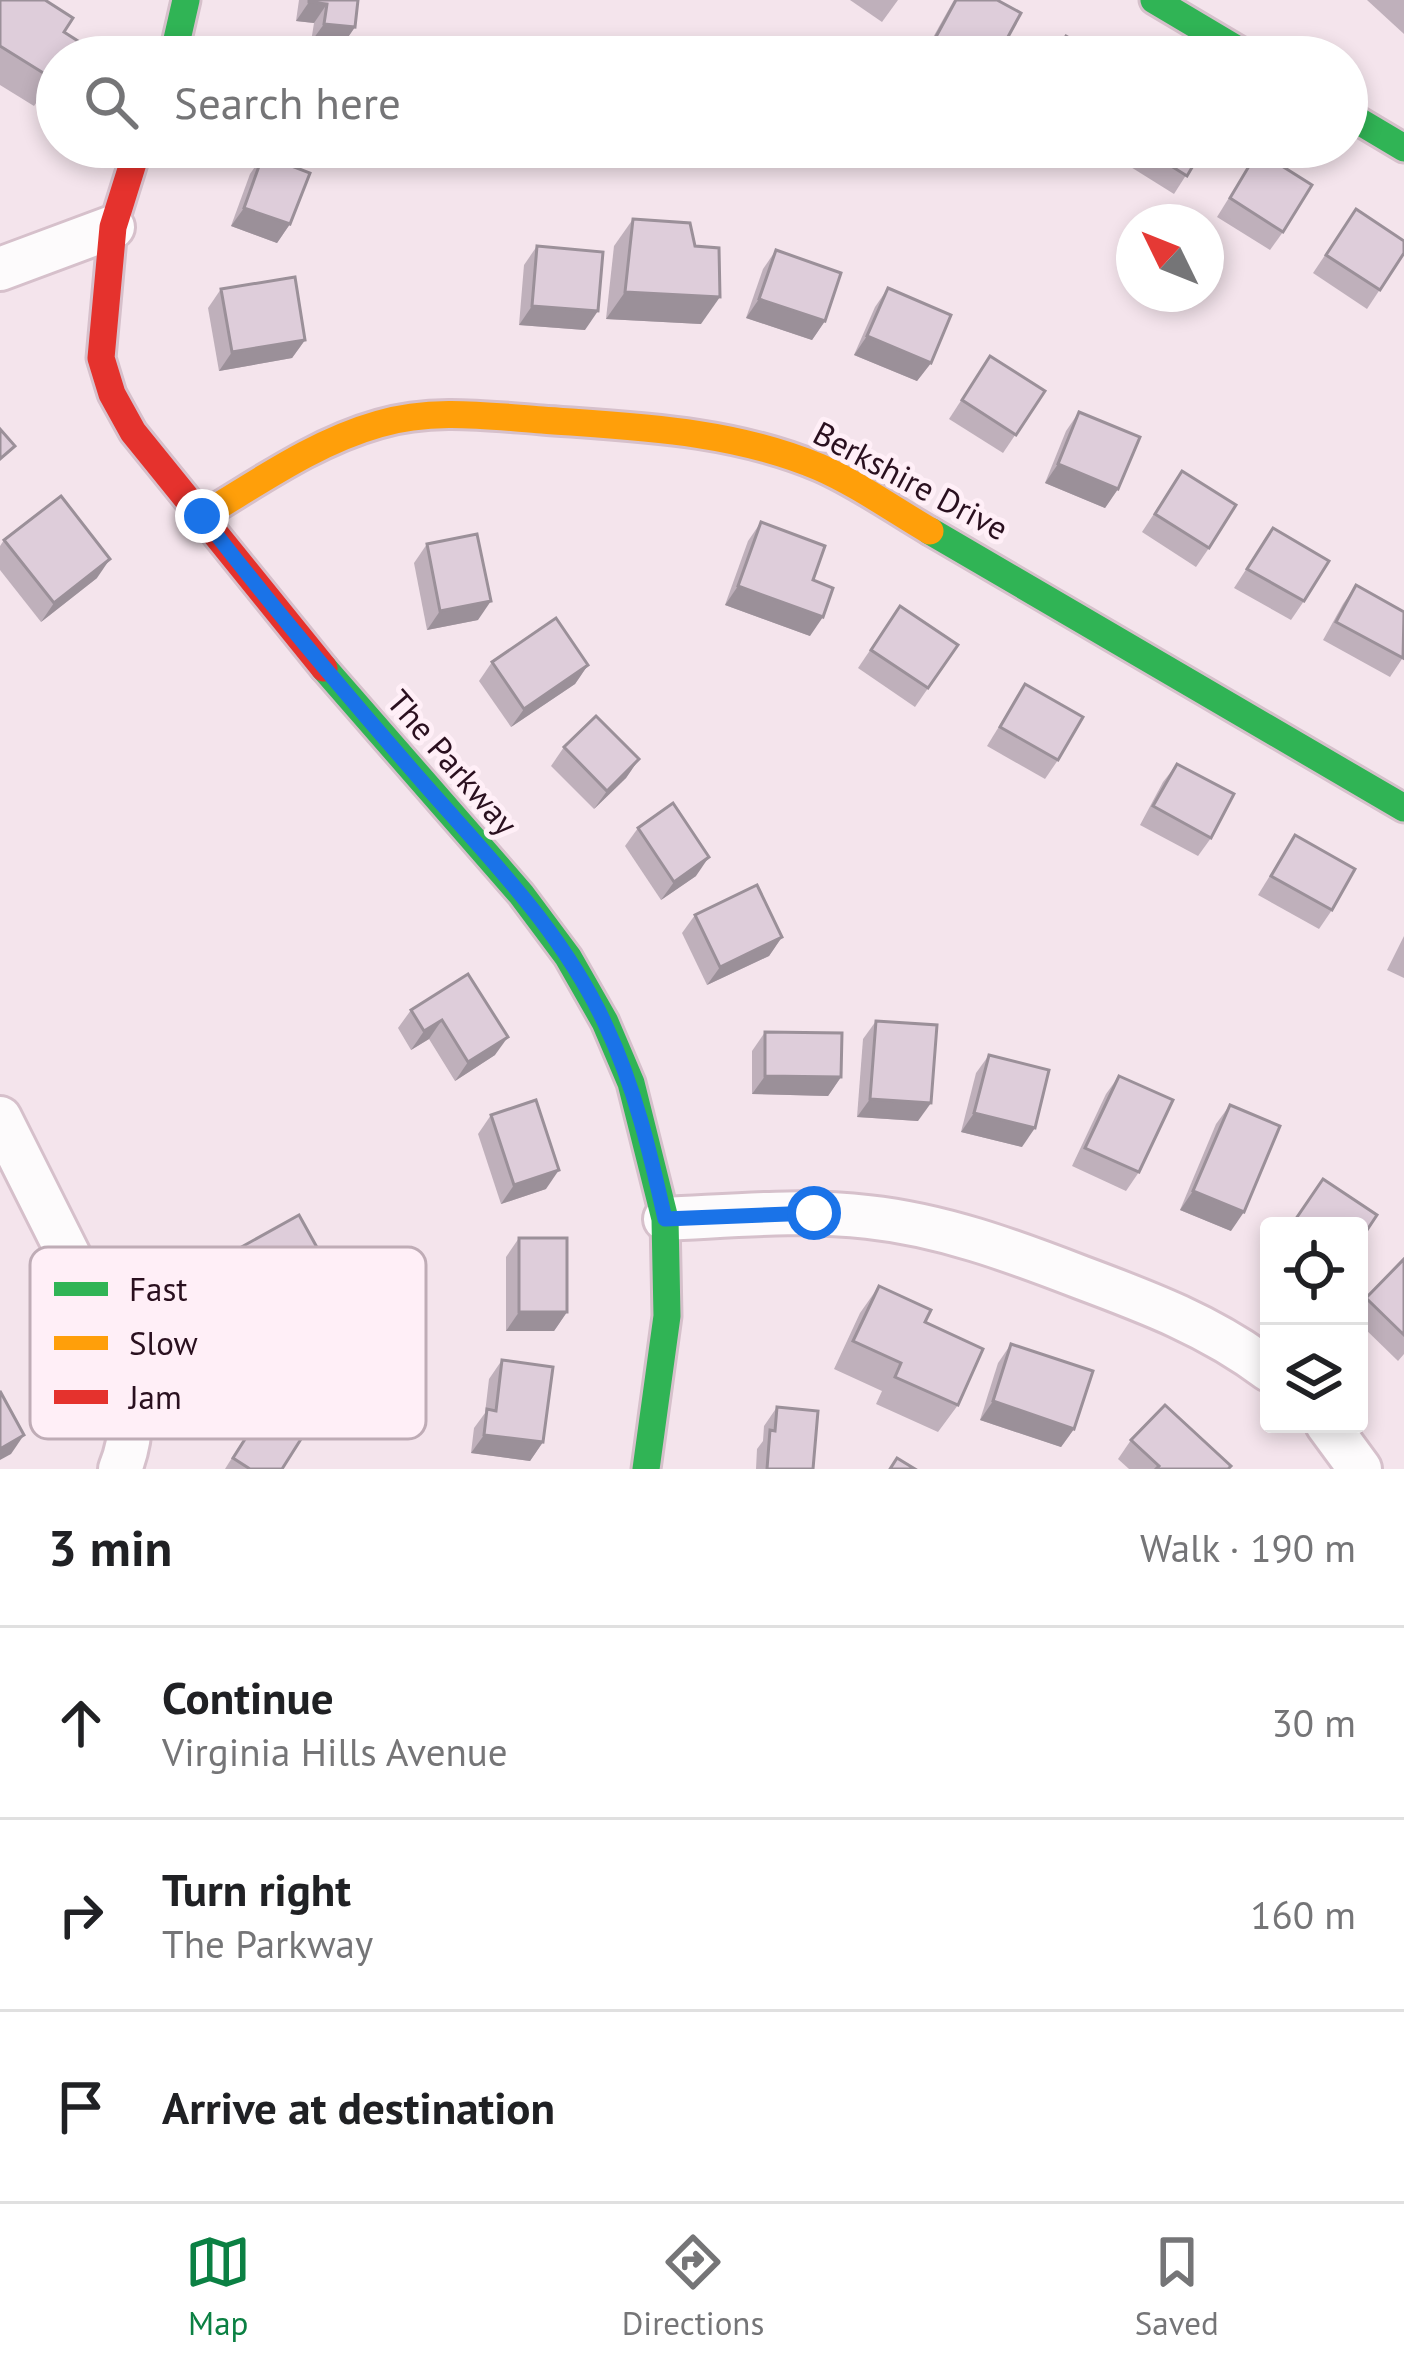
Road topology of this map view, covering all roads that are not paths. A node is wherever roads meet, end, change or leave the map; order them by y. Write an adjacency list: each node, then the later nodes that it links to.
1 (186, 0): 3 (street)
2 (1154, 0): 4 (street)
3 (177, 36)
4 (1215, 36)
5 (1368, 127): 6 (street)
6 (1404, 148)
7 (131, 168): 8 (street, The Parkway)
8 (113, 227): 9 (street); 10 (street, The Parkway)
9 (0, 269)
10 (202, 516): 11 (street, Berkshire Drive); 13 (street, The Parkway)
11 (1404, 808)
12 (0, 1118): 14 (street)
13 (665, 1219): 15 (street); 19 (street, The Parkway)
14 (65, 1247)
15 (1260, 1363)
16 (1334, 1433): 20 (street)
17 (129, 1439): 18 (street)
18 (120, 1469)
19 (646, 1469)
20 (1360, 1469)

